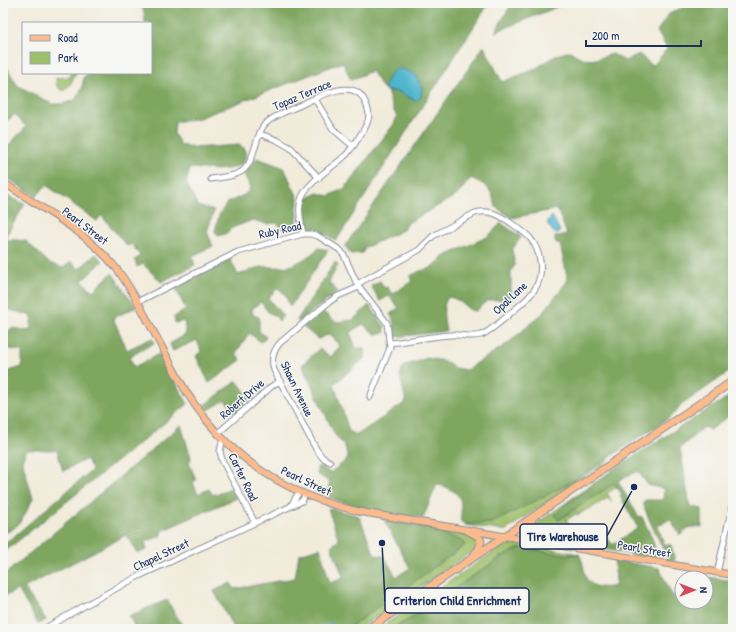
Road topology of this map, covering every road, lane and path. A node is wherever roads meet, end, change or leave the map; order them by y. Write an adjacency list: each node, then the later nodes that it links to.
1 (315, 99): 2 (street, Topaz Terrace); 3 (street); 3 (street, Topaz Terrace)
2 (260, 134): 4 (street); 5 (street, Topaz Terrace)
3 (353, 146): 4 (street, Topaz Terrace)
4 (319, 178): 7 (street, Topaz Terrace)
5 (211, 179)
6 (3, 182): 9 (main road, Pearl Street)
7 (303, 234): 8 (street, Ruby Road); 9 (street, Ruby Road)
8 (358, 285): 10 (street, Ruby Road); 10 (street, Opal Lane); 11 (street, Shawn Avenue)
9 (139, 301): 14 (main road, Pearl Street)
10 (390, 344): 13 (street, Ruby Road)
11 (280, 381): 14 (street, Robert Drive); 15 (street, Shawn Avenue)
12 (733, 381): 20 (highway)
13 (370, 398)
14 (220, 436): 16 (main road, Pearl Street); 21 (street, Carter Road)
15 (330, 462)
16 (299, 492): 17 (main road, Pearl Street); 19 (street)
17 (305, 495): 19 (street, Chapel Street); 22 (main road, Pearl Street)
18 (733, 502): 26 (street)
19 (290, 506): 21 (street, Chapel Street)
20 (532, 518): 23 (highway); 24 (highway)
21 (255, 523): 28 (street, Chapel Street)
22 (467, 530): 23 (main road, Pearl Street); 25 (highway)
23 (505, 536): 24 (main road, Pearl Street); 25 (highway)
24 (535, 542): 26 (main road, Pearl Street)
25 (470, 560): 29 (highway)
26 (717, 573): 27 (main road, Pearl Street)
27 (733, 575)
28 (44, 629)
29 (368, 629)

